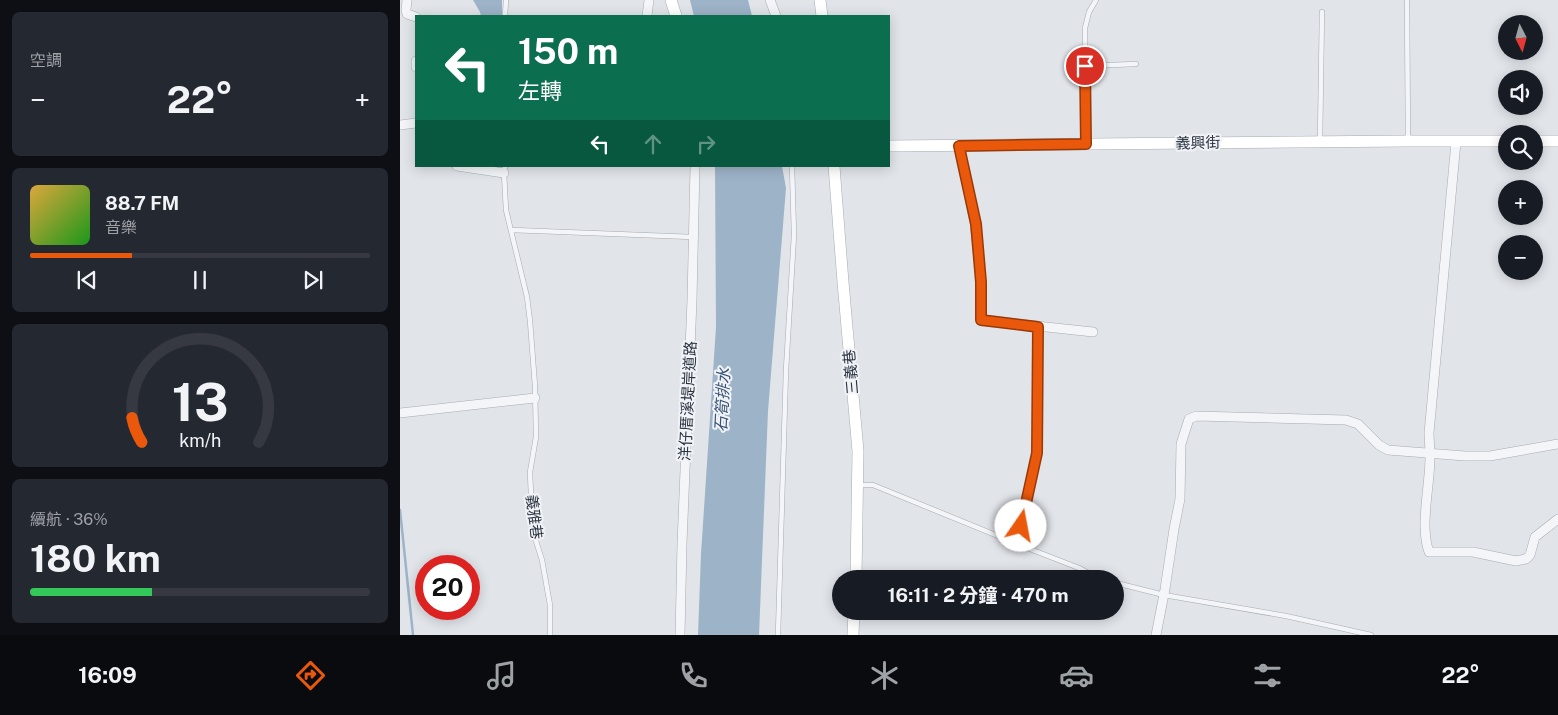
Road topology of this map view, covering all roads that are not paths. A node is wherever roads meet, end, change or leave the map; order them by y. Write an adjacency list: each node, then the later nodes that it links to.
1 (407, 0): 15 (street)
2 (506, 0): 10 (lane)
3 (649, 0): 11 (street)
4 (671, 0): 12 (street)
5 (770, 0): 13 (street)
6 (820, 0): 14 (street)
7 (1096, 0): 17 (lane)
8 (1407, 0): 20 (lane)
9 (1322, 12): 24 (lane)
10 (505, 15)
11 (646, 15)
12 (676, 15)
13 (776, 15)
14 (822, 15)
15 (415, 17)
16 (1136, 64): 17 (lane)
17 (1085, 66): 26 (lane)
18 (415, 123): 19 (street)
19 (400, 125)
20 (1408, 141): 24 (street, 義興街); 25 (street, 義興街)
21 (1498, 141): 25 (street, 義興街)
22 (1543, 141): 23 (street)
23 (1558, 141)
24 (1320, 142): 26 (street, 義興街)
25 (1456, 142): 41 (street)
26 (1086, 144): 28 (street, 義興街)
27 (890, 146): 28 (street, 義興街)
28 (959, 146): 36 (street)
29 (469, 167): 33 (street)
30 (695, 167): 35 (street, 洋仔厝溪堤岸道路)
31 (792, 167): 52 (lane)
32 (834, 167): 42 (street, 三義巷)
33 (505, 170): 34 (lane, 義雅巷)
34 (512, 230): 35 (lane); 38 (lane, 義雅巷)
35 (694, 237): 51 (street, 洋仔厝溪堤岸道路)
36 (1038, 327): 37 (street); 44 (lane)
37 (1093, 332)
38 (535, 398): 39 (street); 50 (lane, 義雅巷)
39 (400, 413)
40 (1558, 444): 41 (street)
41 (1430, 454): 43 (street); 48 (street)
42 (859, 485): 44 (lane); 45 (street, 三義巷)
43 (1558, 519)
44 (1017, 544): 46 (lane)
45 (856, 570)
46 (1083, 570)
47 (1124, 585): 48 (lane)
48 (1164, 595): 54 (street); 55 (lane)
49 (854, 620): 53 (street)
50 (550, 635)
51 (680, 635)
52 (778, 635)
53 (853, 635)
54 (1156, 635)
55 (1371, 635)

